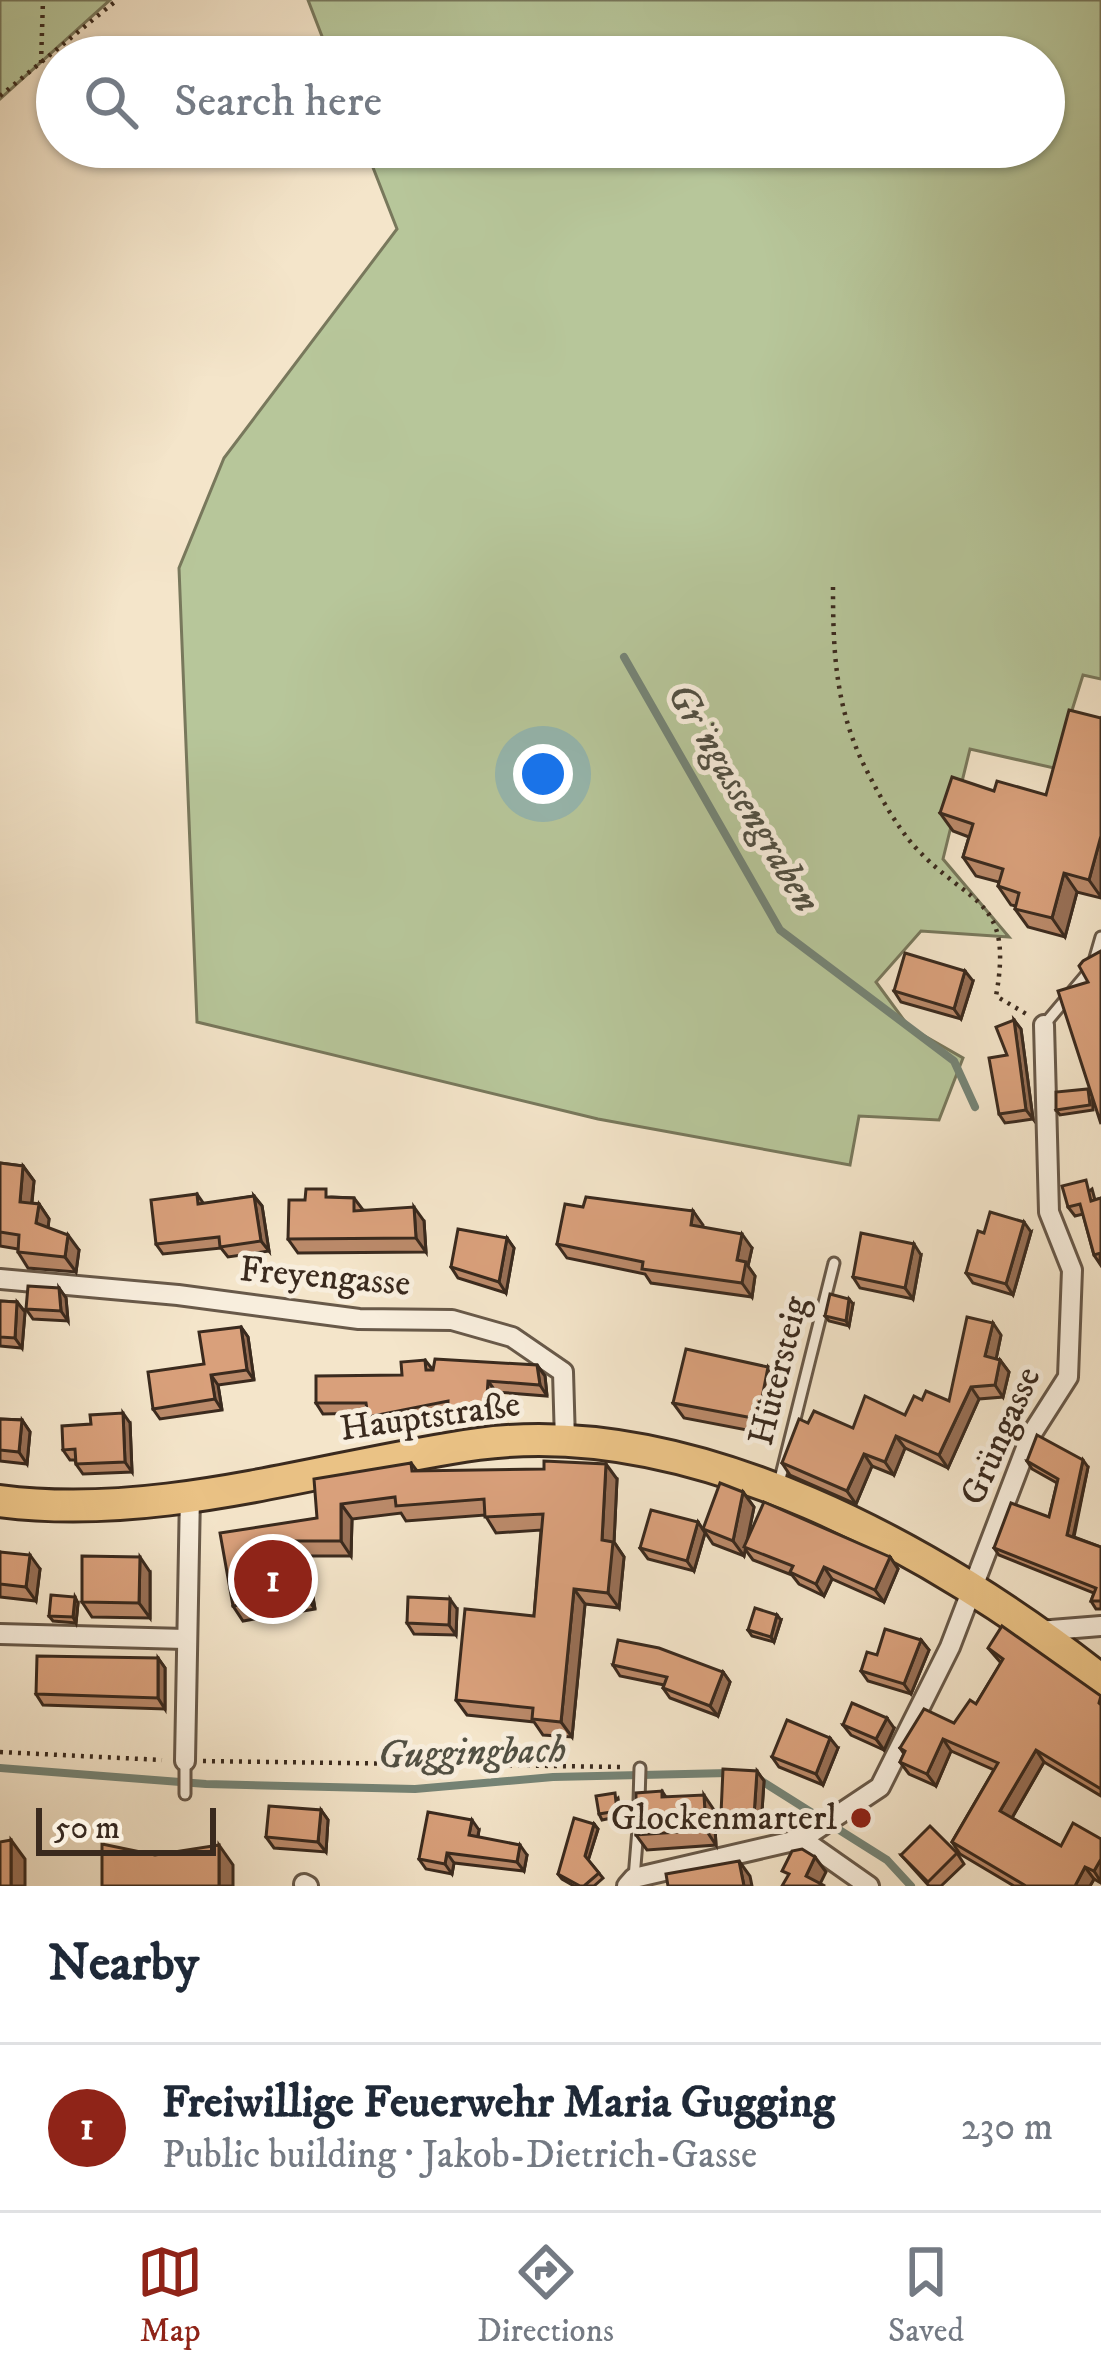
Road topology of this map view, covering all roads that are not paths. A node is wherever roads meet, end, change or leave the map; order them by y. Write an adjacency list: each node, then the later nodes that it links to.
1 (1101, 937): 2 (lane)
2 (1044, 1024): 9 (street, Grüngasse)
3 (834, 1263): 6 (lane, Hütersteig)
4 (0, 1279): 5 (street, Freyengasse)
5 (566, 1441): 6 (main road, Hauptstraße); 7 (main road, Hauptstraße)
6 (777, 1492): 9 (main road, Hauptstraße)
7 (190, 1494): 8 (main road, Hauptstraße); 13 (street)
8 (0, 1501)
9 (973, 1587): 11 (main road, Hauptstraße); 18 (street, Grüngasse)
10 (1101, 1626): 11 (street)
11 (1039, 1631): 14 (main road, Hauptstraße)
12 (0, 1634): 13 (street)
13 (185, 1639): 15 (street)
14 (1101, 1680)
15 (185, 1761): 17 (lane)
16 (640, 1769): 19 (lane)
17 (185, 1794)
18 (808, 1835): 19 (street, Grüngasse); 20 (street)
19 (631, 1882)
20 (869, 1886)

